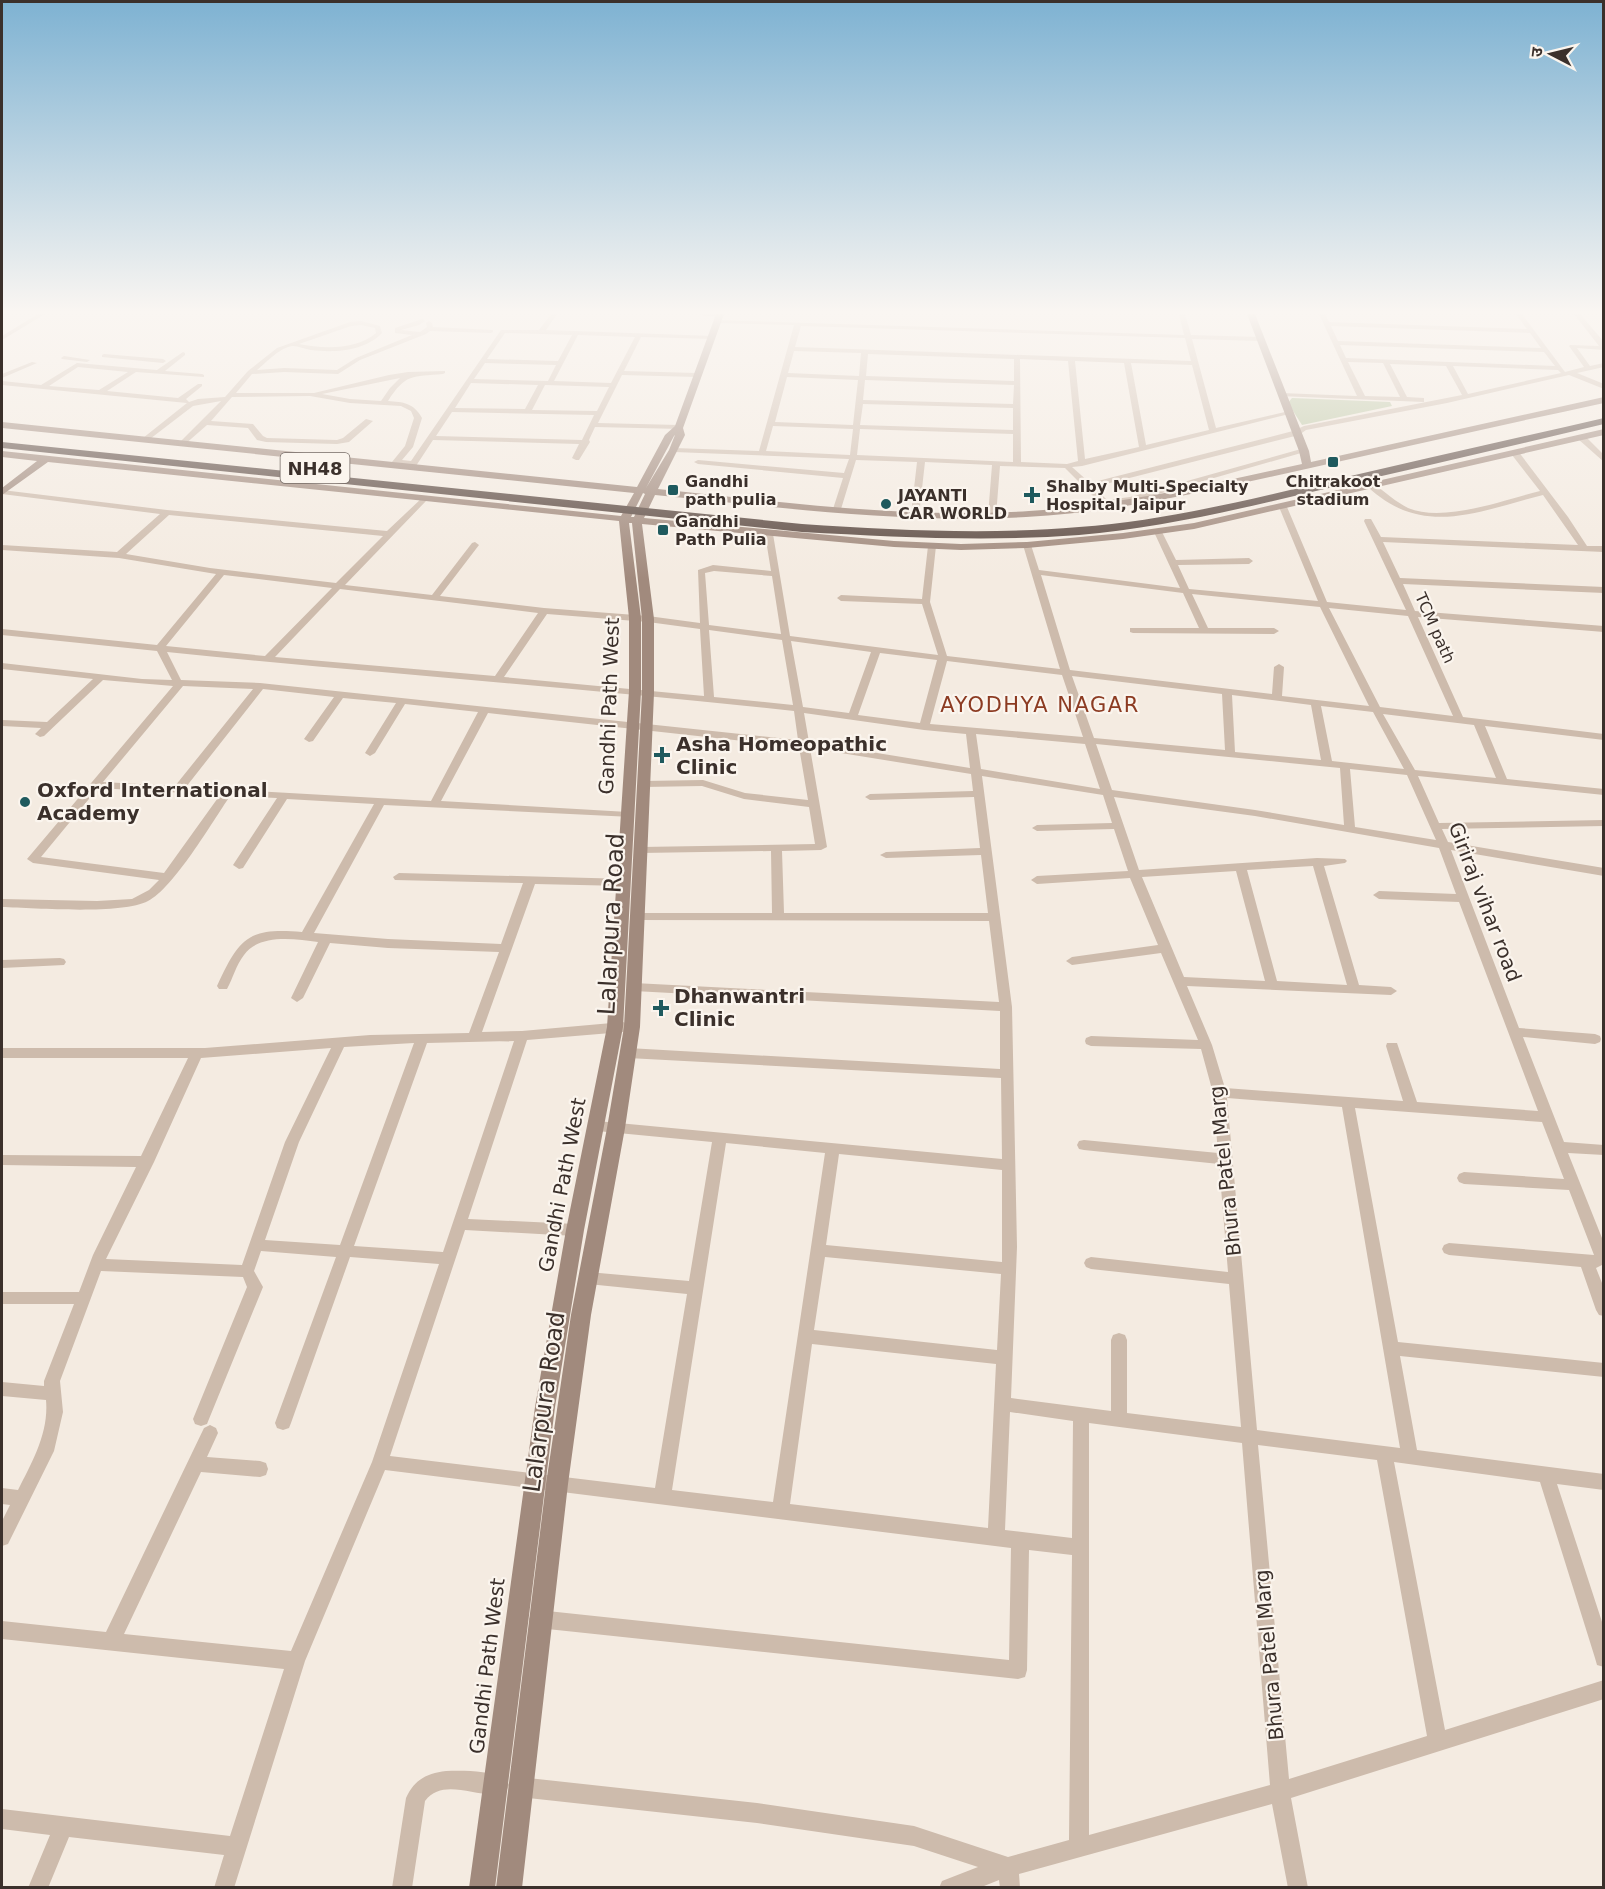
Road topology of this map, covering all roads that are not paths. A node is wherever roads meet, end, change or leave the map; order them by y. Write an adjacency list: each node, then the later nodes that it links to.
1 (195, 402): 41 (street)
2 (222, 402): 28 (street)
3 (369, 402): 18 (street)
4 (455, 402): 21 (street)
5 (534, 402): 22 (street)
6 (604, 402): 24 (street)
7 (688, 402): 32 (street)
8 (775, 402): 29 (street)
9 (860, 402): 33 (street)
10 (865, 402): 19 (street)
11 (1017, 402): 20 (street)
12 (1076, 402): 58 (street)
13 (1135, 402): 45 (street)
14 (1206, 402): 34 (street)
15 (1284, 402): 25 (street)
16 (1441, 402): 37 (street)
17 (1594, 402): 62 (street)
18 (383, 403): 59 (street)
19 (961, 405): 20 (street)
20 (1017, 406): 35 (street)
21 (450, 410): 22 (street); 40 (street)
22 (528, 411): 24 (street)
23 (1604, 411): 72 (highway, NH48)
24 (599, 413): 31 (street)
25 (1289, 413): 34 (street); 37 (street)
26 (369, 421): 28 (street)
27 (1604, 421): 72 (highway, NH48)
28 (207, 423): 43 (street)
29 (769, 424): 33 (street); 50 (street)
30 (2, 425): 41 (street)
31 (594, 425): 32 (street); 42 (street)
32 (679, 427): 46 (street); 66 (street)
33 (857, 427): 35 (street); 52 (street)
34 (1213, 431): 45 (street)
35 (1018, 432): 60 (street)
36 (1604, 432): 39 (street)
37 (1296, 433): 47 (street); 64 (street)
38 (2, 436): 74 (highway, NH48)
39 (1581, 437): 48 (street); 54 (street)
40 (430, 438): 42 (street); 59 (street)
41 (146, 440): 43 (street)
42 (586, 442): 51 (street)
43 (183, 444): 59 (street)
44 (2, 445): 74 (highway, NH48)
45 (1143, 449): 58 (street)
46 (674, 450): 50 (street); 66 (street)
47 (1304, 451): 62 (street); 70 (street)
48 (1515, 453): 65 (street); 68 (street)
49 (2, 454): 53 (street)
50 (762, 454): 52 (street)
51 (576, 458)
52 (853, 458): 55 (street); 63 (street)
53 (45, 459): 67 (street); 69 (street)
54 (1604, 460)
55 (921, 461): 57 (street); 76 (street)
56 (698, 462): 63 (street)
57 (996, 464): 60 (street); 77 (street)
58 (1082, 464): 61 (street)
59 (412, 465): 66 (street)
60 (1017, 465): 61 (street)
61 (1068, 466): 64 (street)
62 (1307, 467): 70 (street)
63 (848, 476): 73 (street)
64 (1088, 486): 70 (street)
65 (1371, 486): 68 (street); 71 (street)
66 (645, 491): 73 (street); 74 (street); 78 (street)
67 (2, 492): 75 (street)
68 (1545, 492): 88 (street)
69 (423, 499): 74 (street); 81 (street)
70 (1107, 505): 77 (street)
71 (1283, 507): 80 (street); 103 (street, Giriraj vihar road)
72 (664, 509): 74 (highway, NH48)
73 (837, 509): 76 (street)
74 (624, 510): 78 (street); 106 (street, Gandhi Path West)
75 (167, 512): 81 (street); 90 (street)
76 (915, 515): 77 (street)
77 (992, 516)
78 (638, 521): 82 (street); 107 (street)
79 (1368, 521): 83 (street, TCM path)
80 (1158, 532): 85 (street); 92 (street)
81 (389, 534): 97 (street)
82 (768, 534): 86 (street); 95 (street)
83 (1378, 539): 88 (street); 96 (street, TCM path)
84 (476, 545): 100 (street)
85 (1027, 545): 86 (street); 94 (street, Bhura Patel Marg)
86 (932, 546): 102 (street)
87 (2, 548): 90 (street)
88 (1584, 548): 89 (street)
89 (1604, 549)
90 (119, 555): 93 (street)
91 (1250, 561): 92 (street)
92 (1173, 562): 99 (street)
93 (222, 572): 97 (street); 115 (street)
94 (1037, 573): 99 (street); 121 (street, Bhura Patel Marg)
95 (775, 574): 108 (street); 114 (street)
96 (1398, 581): 98 (street); 105 (street, TCM path)
97 (339, 586): 100 (street); 118 (street)
98 (1604, 590)
99 (1186, 591): 103 (street); 109 (street)
100 (434, 598): 104 (street)
101 (841, 598): 102 (street)
102 (926, 603): 117 (street)
103 (1323, 604): 105 (street); 135 (street, Giriraj vihar road)
104 (543, 611): 106 (street); 123 (street)
105 (1412, 613): 111 (street); 137 (street, TCM path)
106 (634, 618): 107 (street); 126 (street, Gandhi Path West)
107 (648, 619): 108 (street); 126 (street)
108 (704, 626): 114 (street); 130 (street)
109 (1204, 629): 110 (street); 112 (street)
110 (1132, 630)
111 (1603, 630)
112 (1274, 631)
113 (2, 632): 115 (street)
114 (786, 636): 116 (street); 134 (street)
115 (160, 648): 118 (street); 124 (street)
116 (876, 650): 117 (street); 136 (street)
117 (943, 657): 121 (street); 142 (street)
118 (267, 660): 123 (street)
119 (2, 666): 122 (street)
120 (1279, 666): 129 (street)
121 (1066, 672): 127 (street); 147 (street, Bhura Patel Marg)
122 (101, 677): 124 (street); 140 (street)
123 (497, 680): 126 (street)
124 (179, 684): 125 (street); 157 (street)
125 (260, 686): 128 (street); 158 (street)
126 (642, 692): 130 (street); 141 (street, Gandhi Path West)
127 (1227, 692): 129 (street); 150 (street)
128 (340, 695): 131 (street); 146 (street)
129 (1277, 698): 132 (street)
130 (709, 699): 134 (street)
131 (402, 701): 133 (street); 149 (street)
132 (1315, 702): 135 (street); 151 (street)
133 (485, 709): 141 (street); 167 (street)
134 (798, 709): 136 (street); 148 (street)
135 (1376, 709): 137 (street); 154 (street, Giriraj vihar road)
136 (854, 716): 142 (street)
137 (1459, 719): 138 (street)
138 (1478, 722): 145 (street); 155 (street)
139 (2, 723): 140 (street)
140 (48, 725): 144 (street)
141 (641, 727): 148 (street); 156 (street, Lalarpura Road); 168 (street, Gandhi Path West)
142 (924, 727): 143 (street)
143 (971, 731): 147 (street); 153 (street)
144 (40, 734)
145 (1604, 737)
146 (309, 739)
147 (1089, 740): 150 (street); 160 (street, Bhura Patel Marg)
148 (804, 744): 153 (street); 166 (street)
149 (370, 753)
150 (1230, 754): 151 (street)
151 (1327, 764): 152 (street)
152 (1345, 766): 154 (street); 173 (street)
153 (976, 770): 160 (street); 162 (street)
154 (1411, 772): 155 (street); 171 (street, Giriraj vihar road)
155 (1503, 782): 159 (street)
156 (644, 784): 166 (street); 168 (street, Lalarpura Road)
157 (94, 785): 158 (street); 185 (street)
158 (177, 791): 161 (street)
159 (1604, 792)
160 (1108, 793): 170 (street, Bhura Patel Marg); 173 (street)
161 (226, 794): 163 (street); 185 (street)
162 (979, 794): 164 (street); 177 (street)
163 (283, 797): 165 (street); 181 (street)
164 (870, 797)
165 (380, 802): 167 (street); 196 (street)
166 (814, 804): 175 (street)
167 (434, 805): 168 (street)
168 (635, 815): 176 (street, Lalarpura Road); 189 (street, Gandhi Path West)
169 (1604, 823): 171 (street)
170 (1119, 826): 172 (street); 184 (street, Bhura Patel Marg)
171 (1435, 826): 174 (street, Giriraj vihar road)
172 (1037, 828)
173 (1350, 829): 174 (street)
174 (1444, 845): 183 (street); 191 (street, Giriraj vihar road)
175 (776, 848): 176 (street); 194 (street)
176 (640, 850): 193 (street, Lalarpura Road)
177 (986, 851): 178 (street); 195 (street)
178 (886, 855)
179 (1341, 861): 180 (street)
180 (1317, 862): 182 (street); 207 (street)
181 (239, 865)
182 (1241, 869): 184 (street); 204 (street)
183 (1604, 872)
184 (1136, 875): 188 (street); 199 (street, Bhura Patel Marg)
185 (166, 877): 192 (street)
186 (399, 877): 187 (street)
187 (530, 880): 189 (street); 198 (street)
188 (1038, 880)
189 (624, 882): 211 (street, Gandhi Path West)
190 (1379, 895): 191 (street)
191 (1465, 898): 212 (street, Giriraj vihar road)
192 (2, 903)
193 (637, 917): 194 (street); 206 (street, Lalarpura Road)
194 (778, 917): 195 (street)
195 (994, 917): 210 (street)
196 (306, 936): 197 (street); 205 (street)
197 (326, 938): 198 (street); 209 (street)
198 (506, 948): 213 (street)
199 (1166, 948): 200 (street); 203 (street, Bhura Patel Marg)
200 (1072, 961)
201 (60, 962): 202 (street)
202 (2, 964)
203 (1181, 981): 204 (street); 219 (street, Bhura Patel Marg)
204 (1272, 985): 207 (street)
205 (223, 986)
206 (634, 987): 210 (street); 211 (street, Lalarpura Road)
207 (1354, 989): 208 (street)
208 (1391, 991)
209 (297, 998)
210 (1005, 1007): 224 (street)
211 (623, 1027): 214 (street); 223 (street, Lalarpura Road); 229 (street, Gandhi Path West)
212 (1514, 1032): 216 (street); 228 (street, Giriraj vihar road)
213 (474, 1036): 214 (street); 215 (street)
214 (522, 1036): 241 (street)
215 (422, 1038): 218 (street); 246 (street)
216 (1596, 1039)
217 (1091, 1041): 219 (street)
218 (340, 1042): 222 (street); 243 (street)
219 (1206, 1044): 225 (street, Bhura Patel Marg)
220 (1392, 1046): 227 (street)
221 (2, 1053): 222 (street)
222 (196, 1053): 237 (street)
223 (628, 1053): 224 (street); 229 (street, Lalarpura Road)
224 (1007, 1074): 238 (street)
225 (1220, 1093): 226 (street); 235 (street, Bhura Patel Marg)
226 (1348, 1104): 227 (street); 261 (street)
227 (1412, 1108): 228 (street)
228 (1547, 1117): 232 (street, Giriraj vihar road)
229 (607, 1127): 230 (street); 242 (street, Gandhi Path West); 253 (street, Lalarpura Road)
230 (720, 1137): 233 (street); 255 (street)
231 (1084, 1145): 235 (street)
232 (1559, 1147): 234 (street); 240 (street, Giriraj vihar road)
233 (833, 1148): 238 (street); 245 (street)
234 (1604, 1150)
235 (1225, 1159): 254 (street, Bhura Patel Marg)
236 (2, 1160): 237 (street)
237 (147, 1162): 250 (street)
238 (1008, 1165): 251 (street)
239 (1464, 1178): 240 (street)
240 (1574, 1185): 248 (street, Giriraj vihar road)
241 (459, 1224): 242 (street); 247 (street)
242 (575, 1230): 277 (street, Gandhi Path West)
243 (255, 1245): 246 (street); 252 (street)
244 (1449, 1249): 248 (street)
245 (818, 1250): 251 (street); 259 (street)
246 (343, 1251): 247 (street); 269 (street)
247 (448, 1258): 273 (street)
248 (1586, 1261): 258 (street)
249 (1091, 1263): 254 (street)
250 (96, 1265): 252 (street); 257 (street)
251 (1009, 1269): 262 (street)
252 (247, 1271): 274 (street)
253 (588, 1278): 255 (street); 279 (street, Lalarpura Road)
254 (1236, 1279): 270 (street, Bhura Patel Marg)
255 (696, 1288): 281 (street)
256 (2, 1298): 257 (street)
257 (84, 1298): 265 (street)
258 (1604, 1310)
259 (805, 1336): 262 (street); 283 (street)
260 (1119, 1340): 268 (street)
261 (1393, 1348): 263 (street); 272 (street)
262 (1004, 1358): 266 (street)
263 (1604, 1370)
264 (2, 1389): 265 (street)
265 (54, 1394): 282 (street)
266 (1002, 1404): 267 (street); 285 (street)
267 (1081, 1414): 268 (street); 287 (street)
268 (1119, 1419): 270 (street)
269 (283, 1423)
270 (1250, 1436): 271 (street); 298 (street, Bhura Patel Marg)
271 (1384, 1454): 272 (street); 295 (street)
272 (1410, 1457): 276 (street)
273 (380, 1462): 277 (street); 293 (street)
274 (196, 1464): 275 (street); 291 (street)
275 (260, 1469)
276 (1546, 1475): 278 (street); 292 (street)
277 (535, 1482): 279 (street); 288 (street, Gandhi Path West)
278 (1604, 1482)
279 (557, 1484): 281 (street); 289 (street, Lalarpura Road)
280 (2, 1496): 282 (street)
281 (662, 1497): 283 (street)
282 (20, 1498): 284 (street)
283 (780, 1512): 285 (street)
284 (2, 1538)
285 (996, 1538): 286 (street)
286 (1020, 1541): 287 (street); 289 (street)
287 (1081, 1548): 302 (street)
288 (516, 1617): 289 (street); 296 (street, Gandhi Path West)
289 (542, 1619): 297 (street, Lalarpura Road)
290 (2, 1630): 291 (street)
291 (111, 1642): 293 (street)
292 (1604, 1658)
293 (296, 1661): 301 (street)
294 (1604, 1689): 295 (street)
295 (1438, 1742): 298 (street)
296 (495, 1784): 297 (street); 306 (street); 307 (street, Gandhi Path West)
297 (520, 1787): 303 (street); 308 (street, Lalarpura Road)
298 (1280, 1792): 302 (street); 311 (street, Bhura Patel Marg)
299 (2, 1819): 300 (street)
300 (63, 1827): 301 (street); 304 (street)
301 (238, 1847): 305 (street)
302 (1079, 1847): 303 (street)
303 (1008, 1866): 309 (street); 310 (street)
304 (38, 1887)
305 (224, 1887)
306 (402, 1887)
307 (482, 1887)
308 (509, 1887)
309 (950, 1887)
310 (1010, 1887)
311 (1298, 1887)

